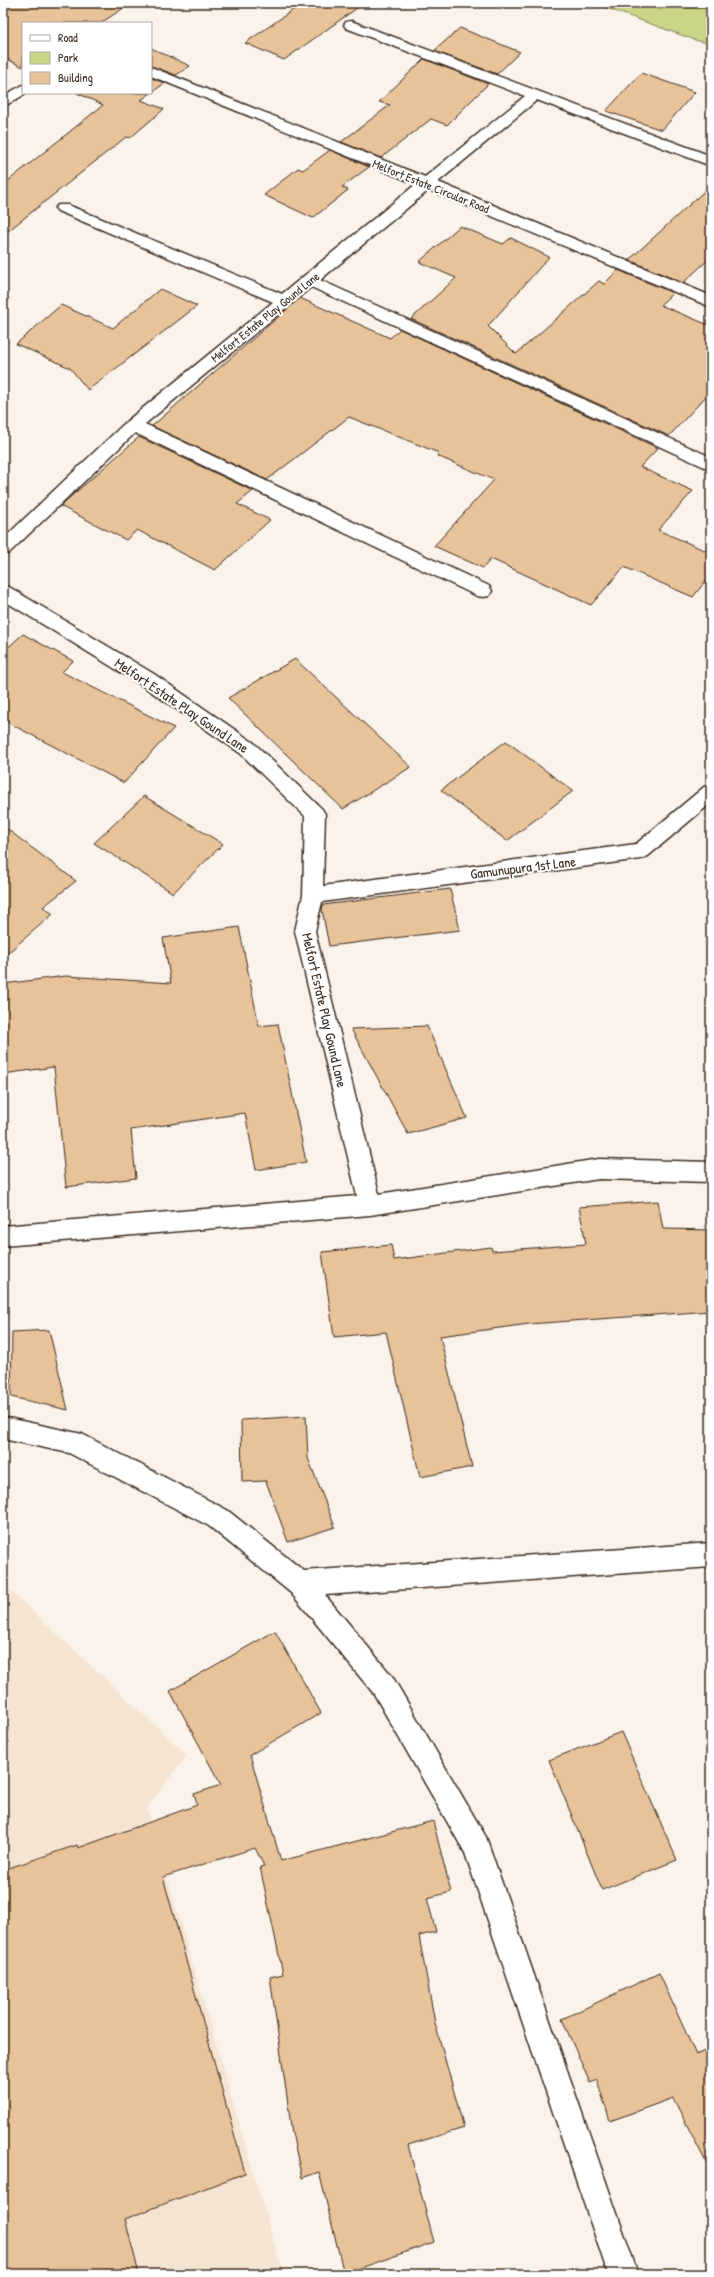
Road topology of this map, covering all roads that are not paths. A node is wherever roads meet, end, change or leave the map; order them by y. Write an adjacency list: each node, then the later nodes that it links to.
1 (351, 25): 4 (street)
2 (152, 71): 7 (street, Melfort Estate Circular Road)
3 (22, 90): 5 (street)
4 (536, 94): 6 (street); 7 (street, Melfort Estate Play Gound Lane)
5 (3, 103)
6 (711, 161)
7 (426, 184): 9 (street, Melfort Estate Play Gound Lane); 11 (street, Melfort Estate Circular Road)
8 (63, 208): 10 (street)
9 (310, 281): 10 (street, Melfort Estate Play Gound Lane); 13 (street)
10 (285, 301): 12 (street, Melfort Estate Play Gound Lane)
11 (711, 302)
12 (133, 425): 14 (street, Melfort Estate Play Gound Lane); 16 (street)
13 (711, 464)
14 (3, 549)
15 (3, 592): 18 (street, Melfort Estate Play Gound Lane)
16 (483, 592)
17 (711, 792): 18 (street, Gamunupura 1st Lane)
18 (313, 895): 20 (street, Melfort Estate Play Gound Lane)
19 (711, 1172): 20 (street)
20 (370, 1205): 21 (street)
21 (3, 1236)
22 (3, 1428): 24 (street)
23 (711, 1555): 24 (street)
24 (300, 1584): 25 (street)
25 (622, 2274)

